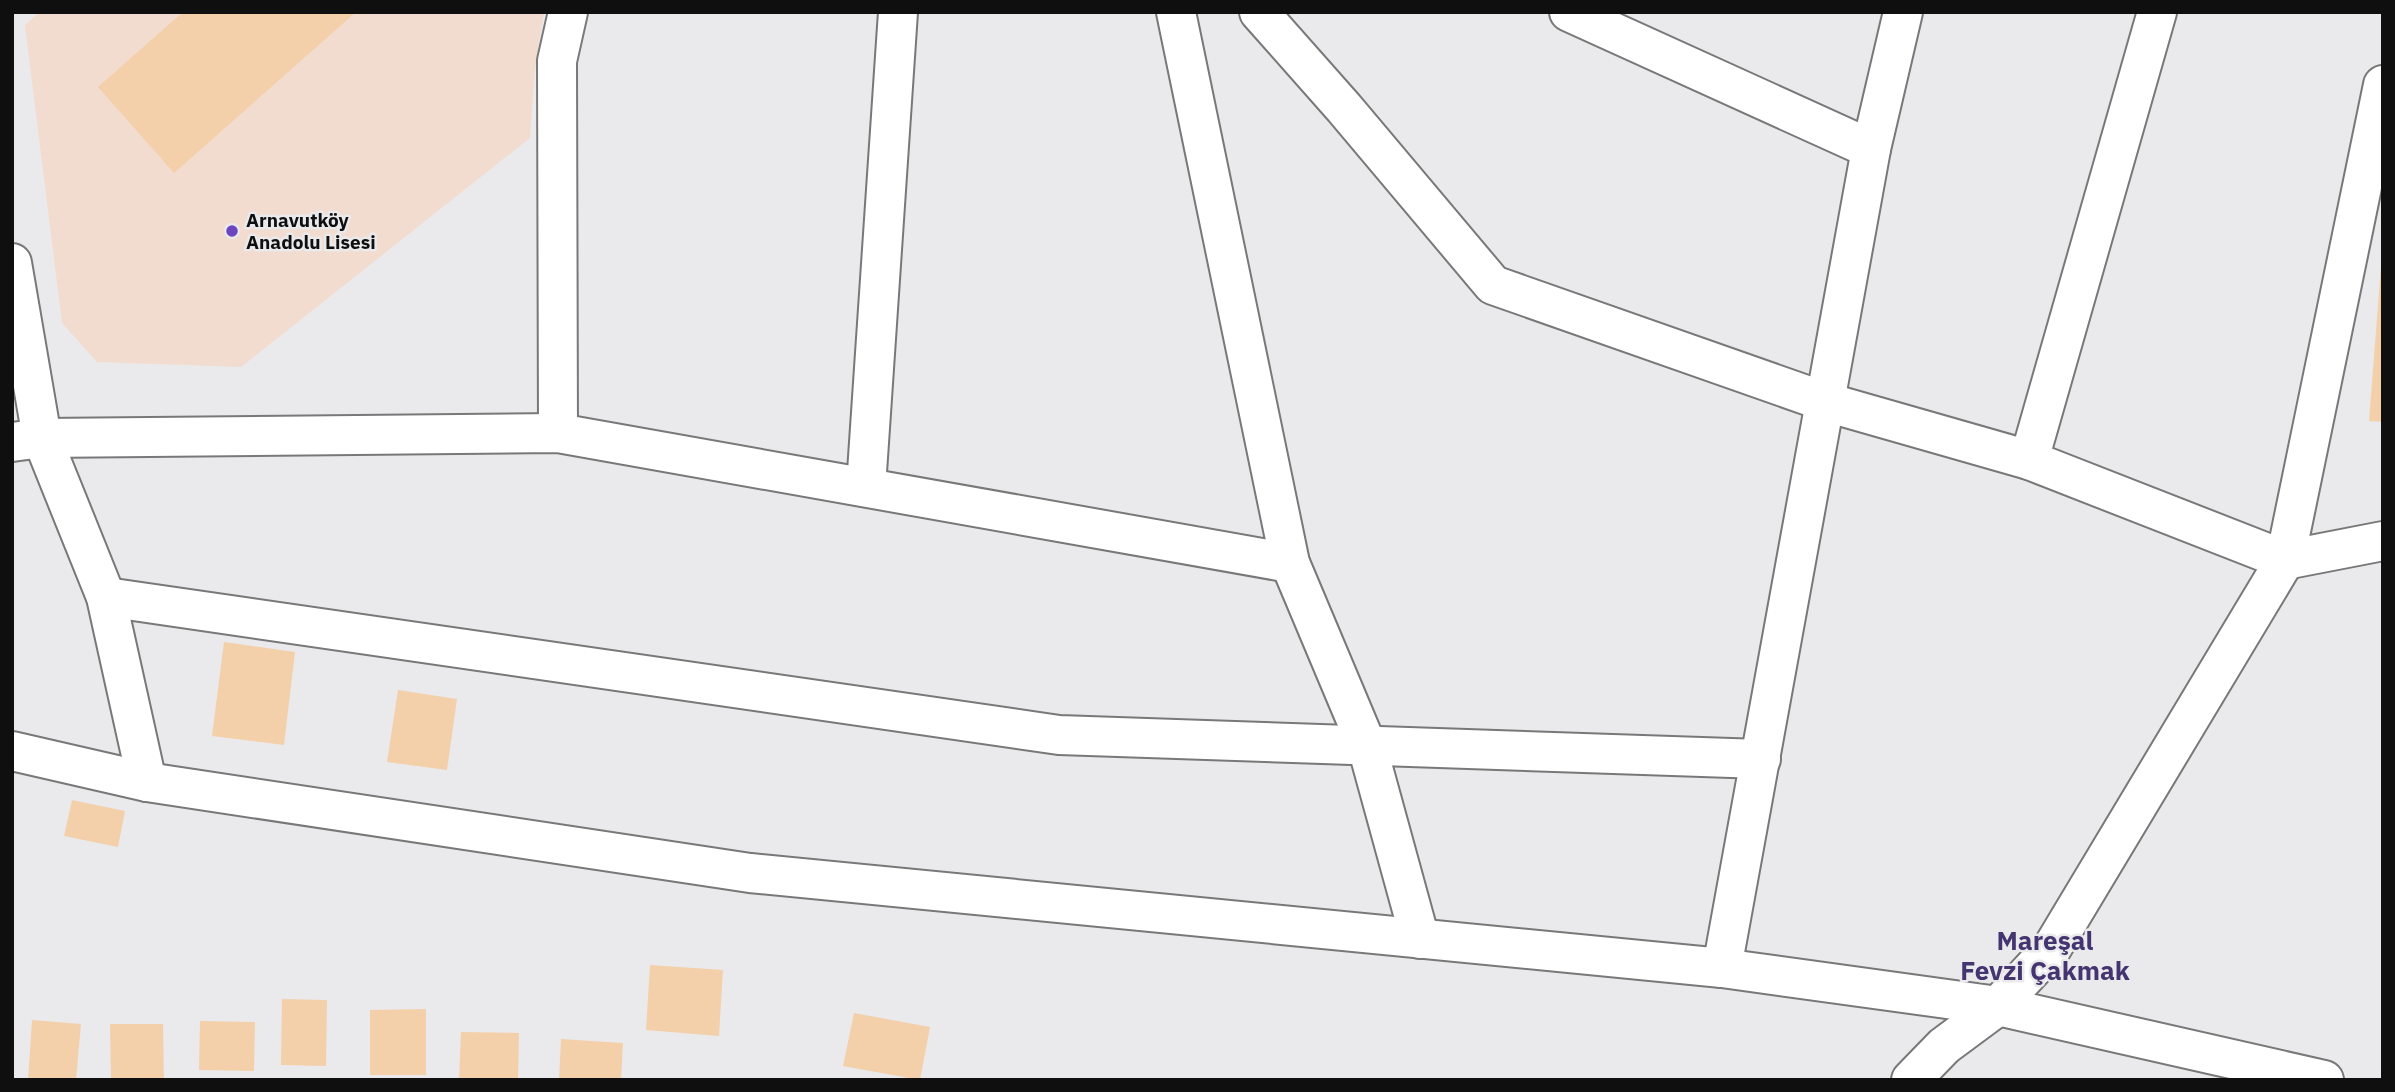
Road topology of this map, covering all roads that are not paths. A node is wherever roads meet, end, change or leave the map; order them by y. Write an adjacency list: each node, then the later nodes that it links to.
1 (568, 12): 12 (street)
2 (898, 12): 15 (street)
3 (1176, 12): 18 (street)
4 (1259, 12): 11 (street)
5 (1569, 12): 9 (street)
6 (1903, 12): 9 (street)
7 (2157, 12): 14 (street)
8 (2383, 85): 17 (street)
9 (1871, 149): 11 (street)
10 (12, 263): 13 (street)
11 (1826, 402): 14 (street); 22 (street)
12 (558, 433): 13 (street); 15 (street)
13 (27, 440): 19 (street)
14 (2029, 460): 17 (street)
15 (866, 487): 18 (street)
16 (2383, 541): 17 (street)
17 (2285, 560): 26 (street)
18 (1290, 562): 20 (street)
19 (106, 597): 20 (street); 23 (street)
20 (1367, 746): 22 (street); 24 (street)
21 (12, 751): 23 (street)
22 (1761, 758): 25 (street)
23 (147, 782): 24 (street)
24 (1420, 939): 25 (street)
25 (1722, 968): 26 (street)
26 (1998, 1006): 27 (street); 28 (street)
27 (1911, 1080)
28 (2324, 1080)

